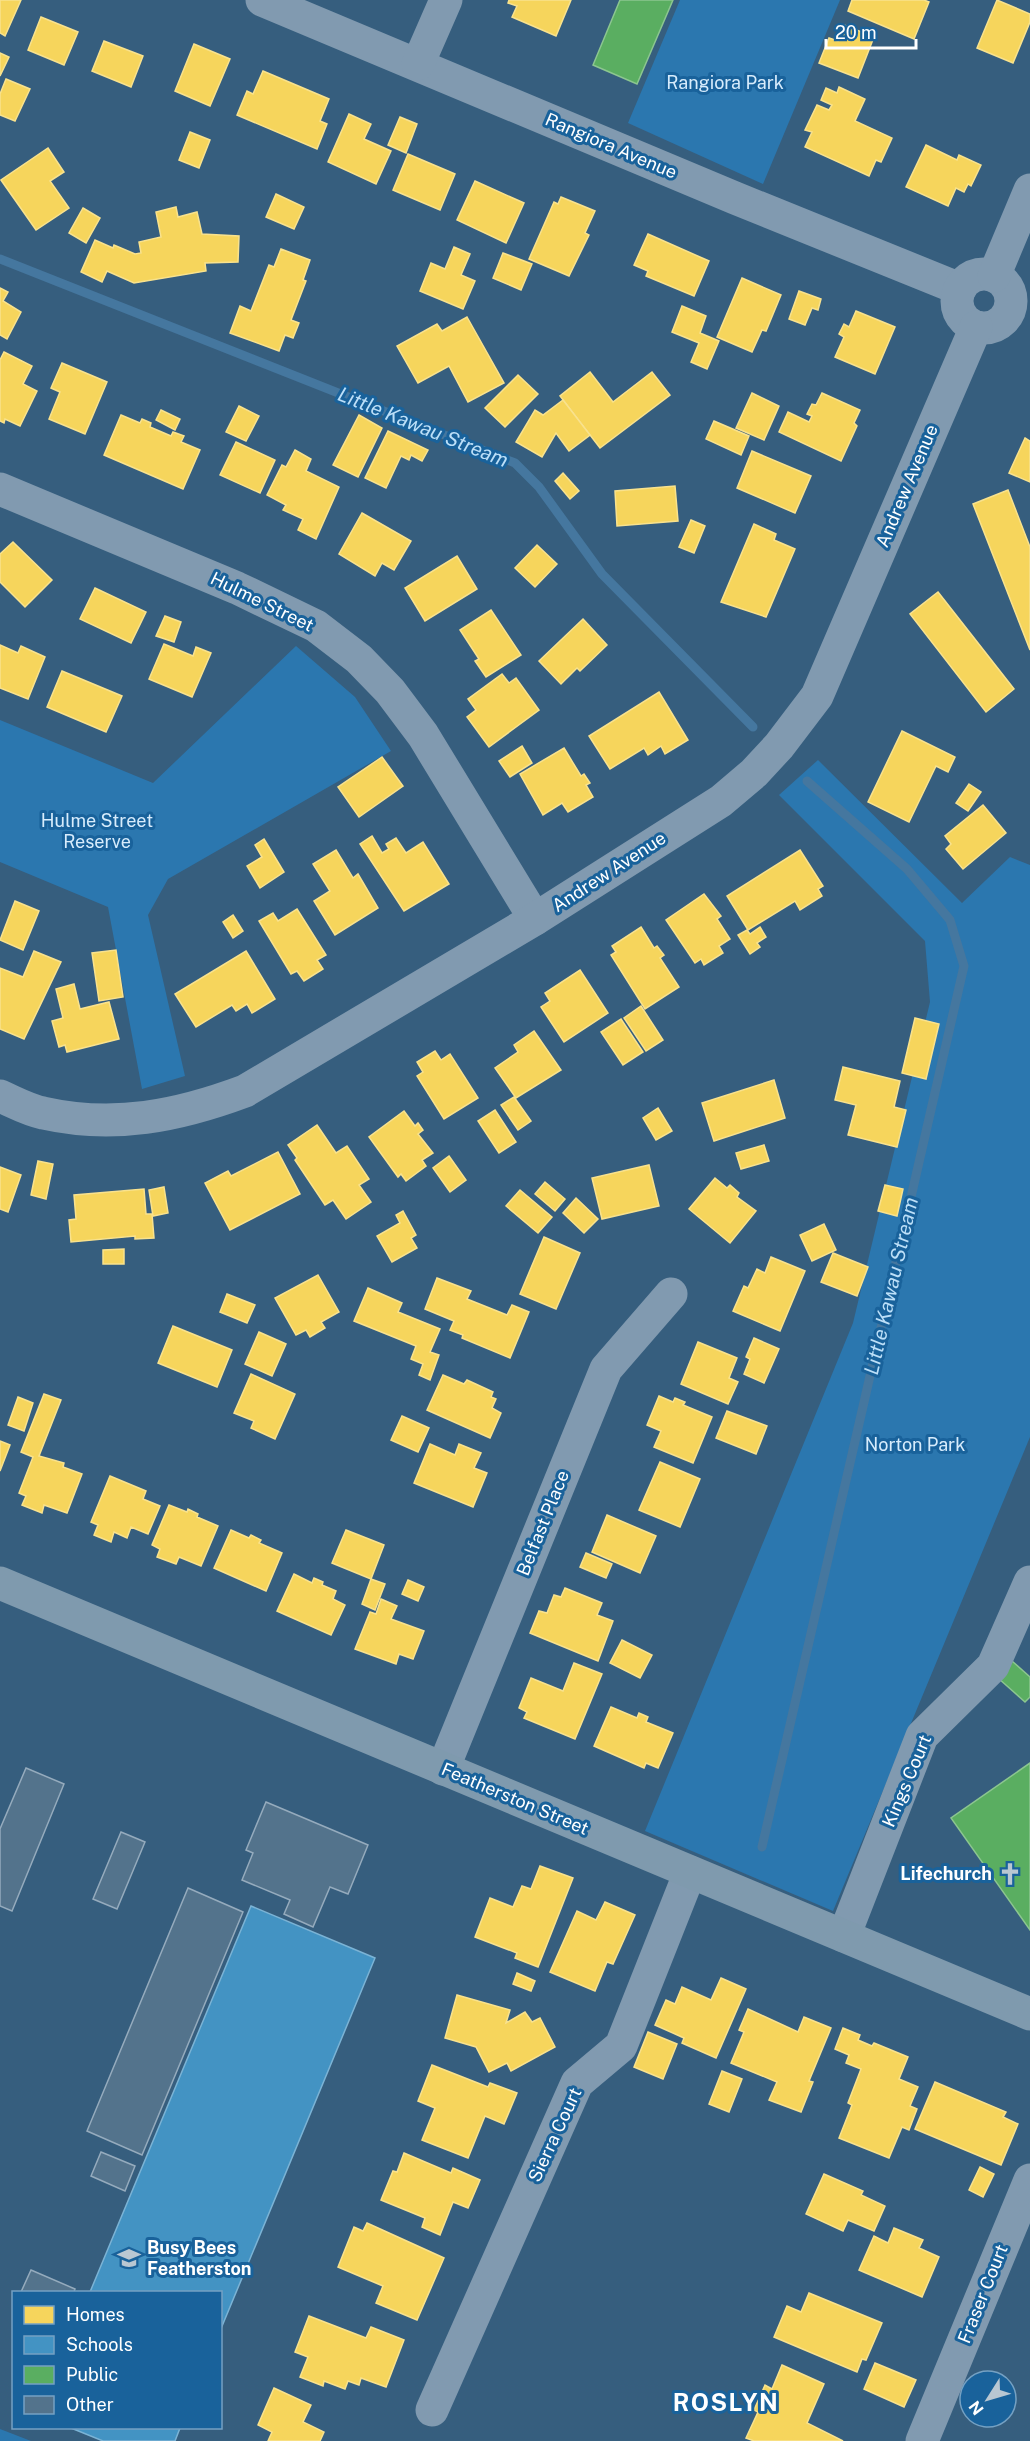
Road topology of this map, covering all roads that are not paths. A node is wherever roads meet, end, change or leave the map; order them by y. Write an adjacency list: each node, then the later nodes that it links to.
1 (262, 0): 3 (street, Rangiora Avenue)
2 (446, 0): 3 (street)
3 (418, 64): 6 (street, Rangiora Avenue)
4 (1030, 190): 5 (street)
5 (994, 276): 6 (street); 7 (street)
6 (960, 289): 8 (street)
7 (1020, 315): 8 (street)
8 (976, 327): 10 (street, Andrew Avenue)
9 (0, 489): 10 (street, Hulme Street)
10 (535, 920): 11 (street, Andrew Avenue)
11 (0, 1096)
12 (671, 1294): 15 (street, Belfast Place)
13 (1030, 1582): 17 (street, Kings Court)
14 (0, 1583): 15 (main road, Featherston Street)
15 (443, 1769): 16 (main road, Featherston Street)
16 (690, 1872): 17 (main road, Featherston Street); 20 (street, Sierra Court)
17 (844, 1936): 18 (main road, Featherston Street)
18 (1030, 2014)
19 (1030, 2180): 21 (street, Fraser Court)
20 (432, 2410)
21 (922, 2441)

